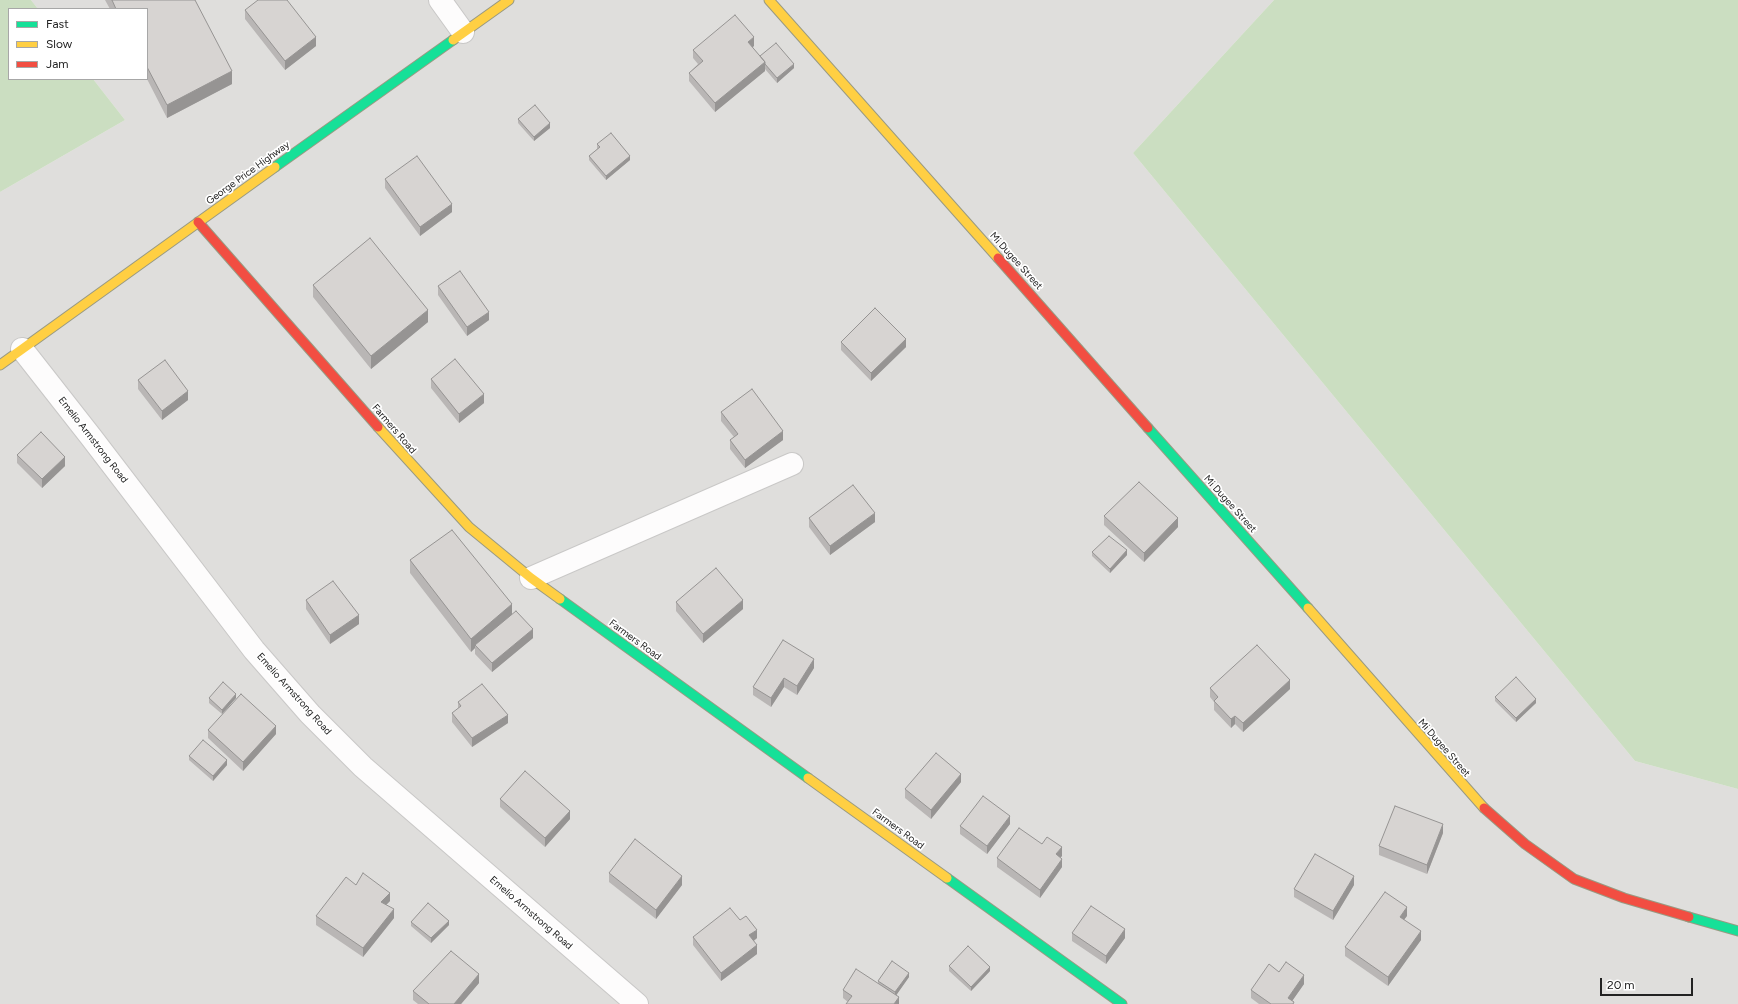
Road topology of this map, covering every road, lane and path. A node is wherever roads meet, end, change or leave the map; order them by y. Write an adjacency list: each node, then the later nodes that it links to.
1 (440, 0): 4 (street)
2 (509, 0): 4 (main road, George Price Highway)
3 (769, 0): 10 (main road, Mi Dugee Street)
4 (464, 32): 5 (main road, George Price Highway)
5 (198, 222): 6 (main road, George Price Highway); 9 (main road, Farmers Road)
6 (22, 349): 7 (main road, George Price Highway); 11 (street, Emelio Armstrong Road)
7 (0, 365)
8 (792, 464): 9 (street)
9 (531, 578): 12 (main road, Farmers Road)
10 (1738, 931)
11 (637, 1004)
12 (1122, 1004)

